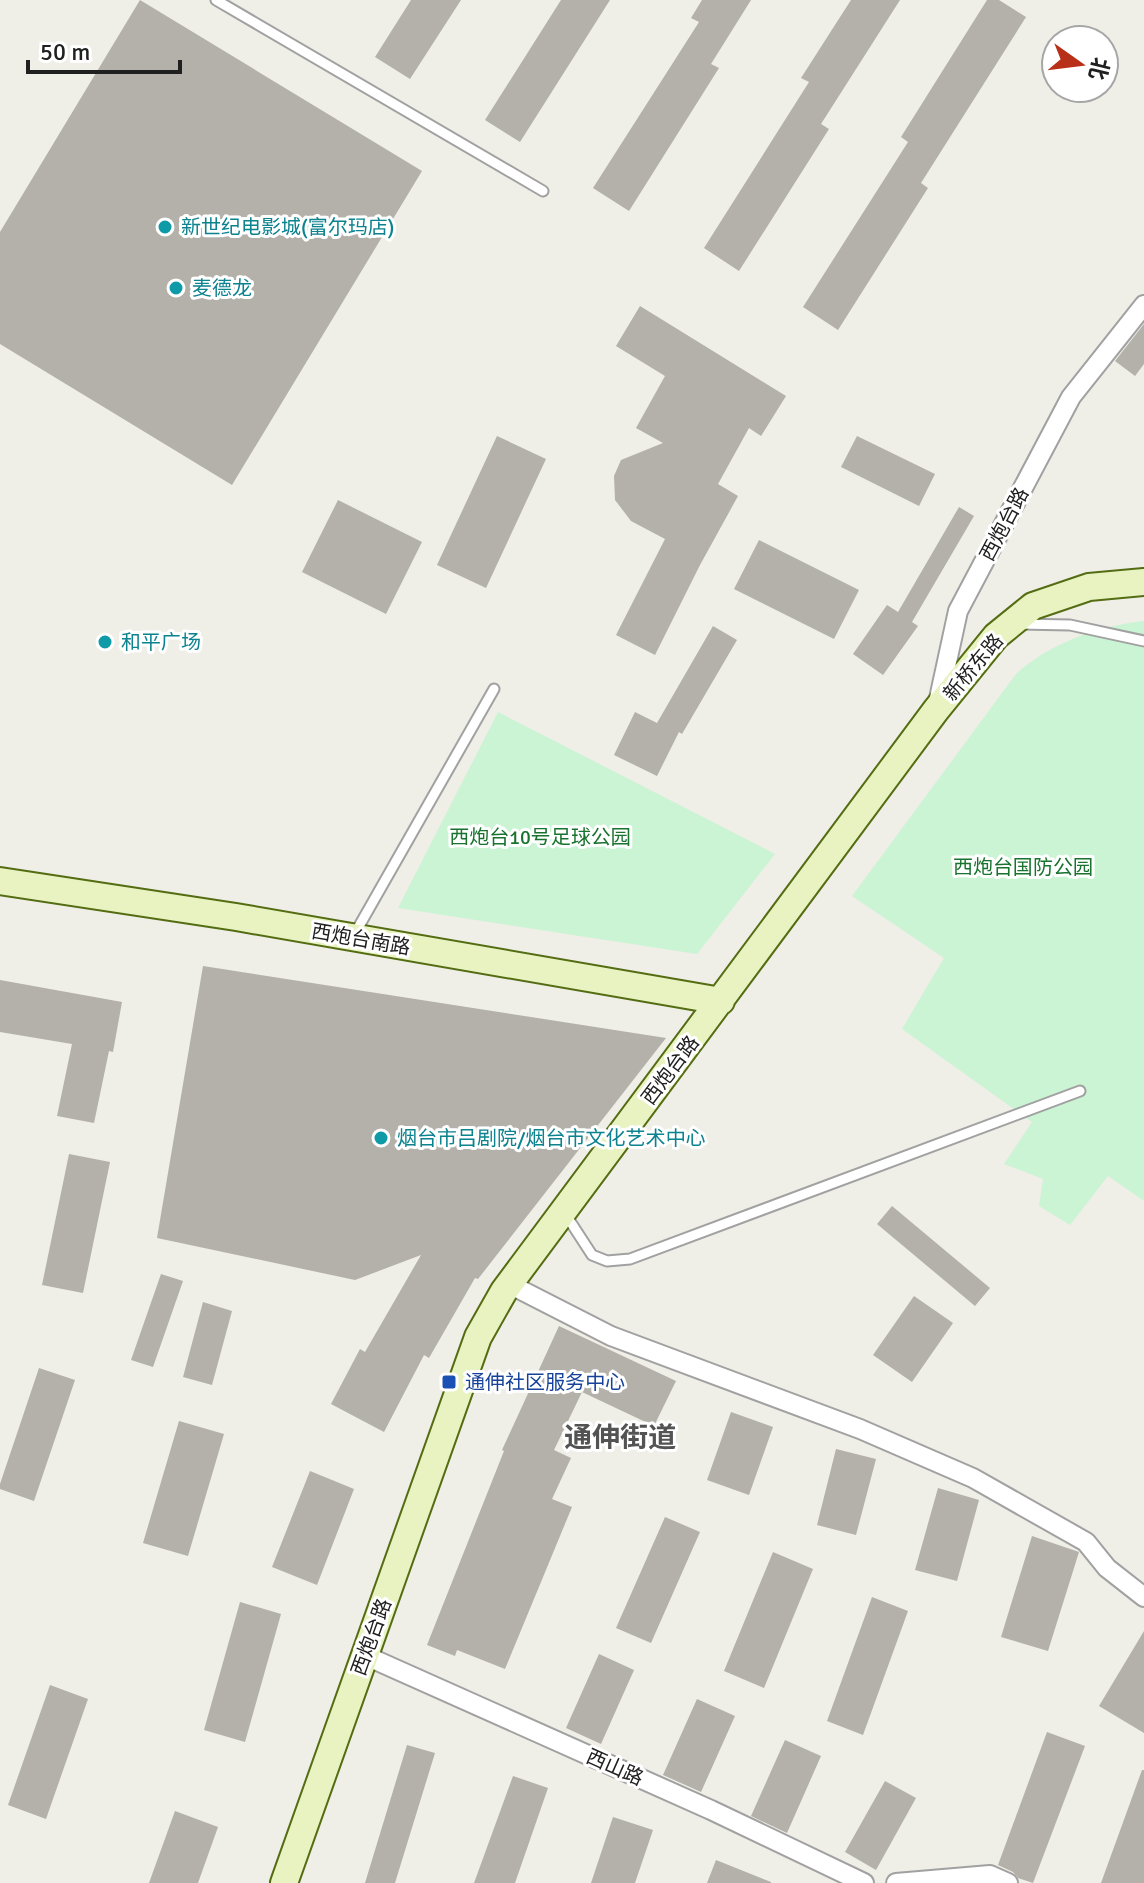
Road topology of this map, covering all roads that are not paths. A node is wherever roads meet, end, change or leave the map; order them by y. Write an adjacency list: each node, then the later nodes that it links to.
1 (216, 0): 2 (lane)
2 (543, 191)
3 (1144, 305): 8 (street, 西炮台路)
4 (1144, 582): 5 (street, 新桥东路)
5 (1012, 623): 6 (lane); 8 (street, 新桥东路)
6 (1144, 641)
7 (494, 689): 10 (lane)
8 (936, 710): 11 (street, 西炮台路)
9 (0, 881): 10 (street, 西炮台南路)
10 (352, 937): 11 (street, 西炮台南路)
11 (721, 1001): 13 (street, 西炮台路)
12 (1080, 1091): 13 (lane)
13 (564, 1212): 14 (street, 西炮台路)
14 (509, 1284): 15 (street); 16 (street, 西炮台路)
15 (1144, 1597)
16 (364, 1655): 17 (street, 西炮台路); 18 (street, 西山路)
17 (284, 1883)
18 (864, 1883)
19 (896, 1883): 20 (street)
20 (1008, 1883)

